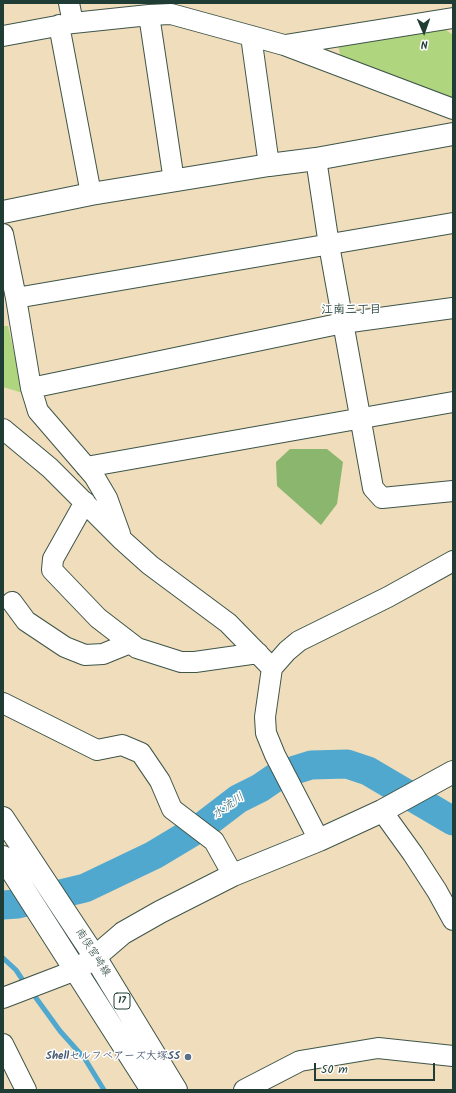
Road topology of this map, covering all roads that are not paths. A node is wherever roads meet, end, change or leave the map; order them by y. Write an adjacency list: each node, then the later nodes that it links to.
1 (69, 3): 5 (street)
2 (170, 8): 3 (street); 7 (street)
3 (150, 15): 5 (street); 13 (street)
4 (453, 18): 8 (street)
5 (66, 24): 6 (street); 14 (street)
6 (3, 36)
7 (251, 36): 8 (street); 12 (street)
8 (284, 45): 9 (street)
9 (453, 109)
10 (453, 134): 11 (street)
11 (316, 159): 12 (street); 18 (street)
12 (269, 165): 13 (street)
13 (174, 180): 14 (street)
14 (91, 194): 15 (street)
15 (3, 212)
16 (453, 223): 18 (street)
17 (3, 234): 19 (street)
18 (329, 245): 19 (street); 21 (street)
19 (16, 298): 22 (street)
20 (453, 308): 21 (street)
21 (343, 324): 22 (street); 24 (street)
22 (31, 388): 26 (street)
23 (453, 402): 24 (street)
24 (360, 418): 26 (street); 27 (street)
25 (3, 429): 28 (street)
26 (86, 467): 29 (street)
27 (453, 491)
28 (85, 502): 29 (street); 32 (street)
29 (121, 539): 33 (street)
30 (453, 561): 34 (street)
31 (12, 602): 32 (street)
32 (130, 643): 33 (street)
33 (258, 653): 34 (street)
34 (272, 668): 39 (street)
35 (3, 703): 41 (street)
36 (453, 772): 37 (street)
37 (382, 811): 39 (street); 42 (street)
38 (3, 818): 43 (street, 南俣宮崎線 / 17)
39 (319, 840): 41 (street)
40 (8, 866): 44 (street, 南俣宮崎線 / 17)
41 (233, 875): 43 (street)
42 (453, 920)
43 (94, 957): 44 (street); 50 (street, 南俣宮崎線 / 17)
44 (76, 970): 45 (street); 49 (street, 南俣宮崎線 / 17)
45 (3, 998)
46 (3, 1044): 48 (street)
47 (453, 1056): 51 (street)
48 (26, 1090)
49 (152, 1090)
50 (176, 1090)
51 (244, 1090)

